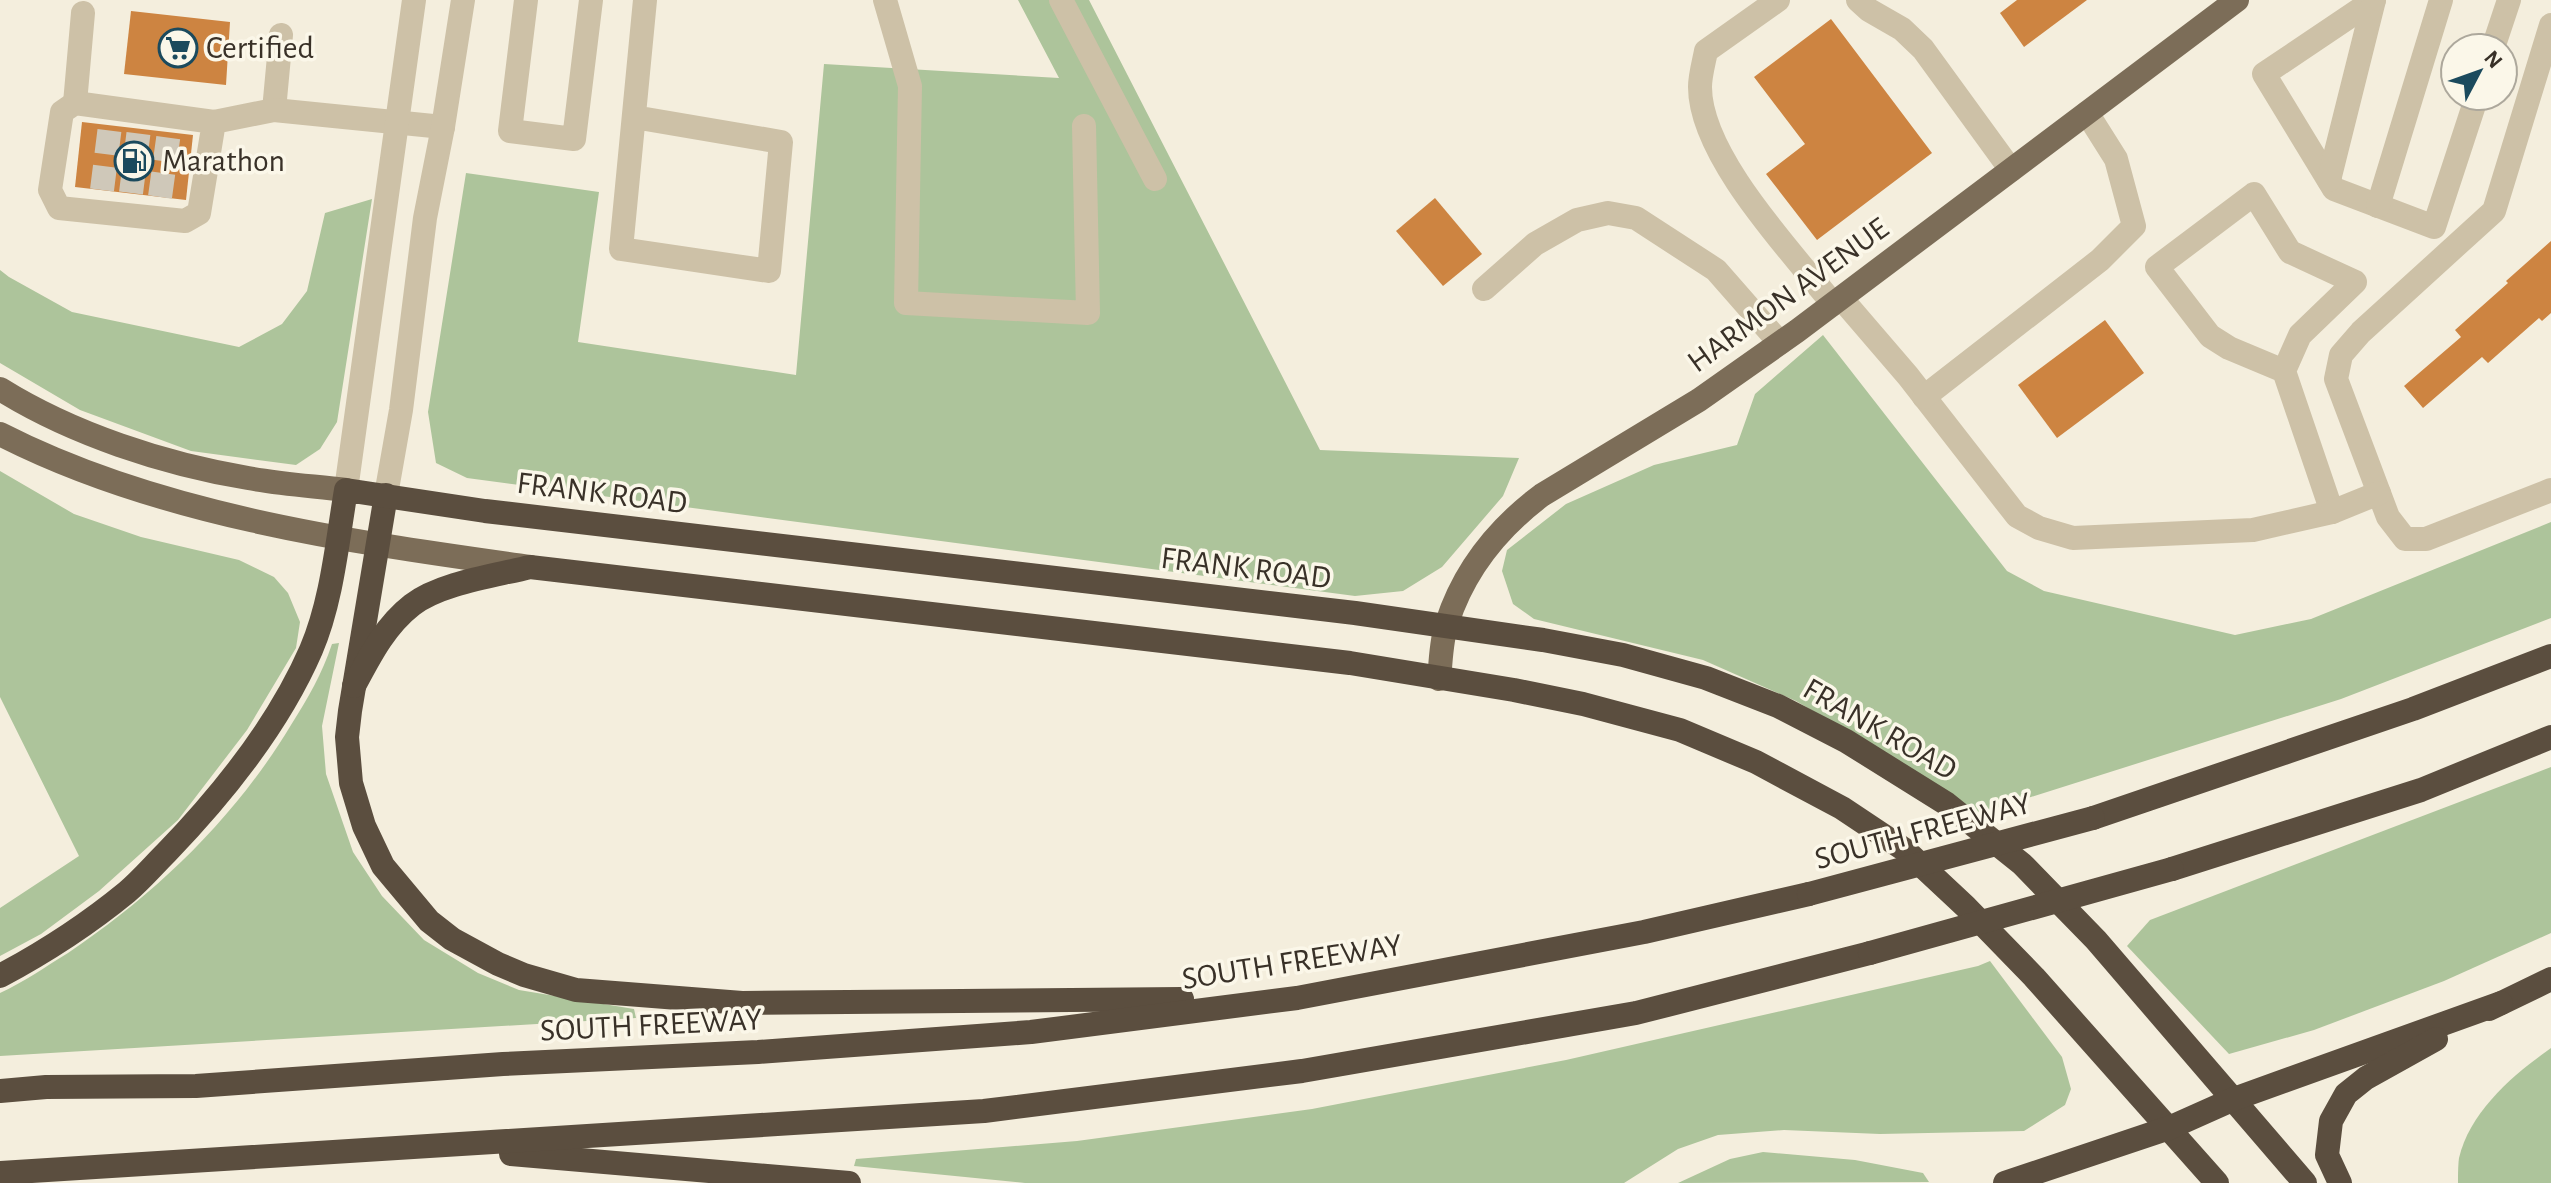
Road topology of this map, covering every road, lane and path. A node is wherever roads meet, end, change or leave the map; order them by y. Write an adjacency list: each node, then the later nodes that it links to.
1 (414, 0): 24 (lane)
2 (463, 0): 26 (lane)
3 (526, 0): 4 (lane)
4 (591, 0)
5 (645, 0): 22 (lane)
6 (885, 0): 25 (lane)
7 (1061, 0): 28 (lane)
8 (1778, 0): 32 (lane)
9 (1858, 0): 27 (lane)
10 (2237, 0): 21 (main road, HARMON AVENUE)
11 (2374, 0): 29 (lane); 29 (lane)
12 (2441, 0): 30 (lane)
13 (2509, 0): 16 (lane)
14 (83, 13): 18 (lane)
15 (2551, 25): 40 (lane)
16 (2498, 32)
17 (281, 35): 19 (lane)
18 (75, 103): 23 (lane); 23 (lane)
19 (274, 110): 23 (lane); 24 (lane)
20 (2472, 112): 30 (lane)
21 (2087, 113): 27 (main road, HARMON AVENUE); 36 (lane)
22 (634, 117): 22 (lane)
23 (214, 122)
24 (396, 123): 26 (lane); 38 (lane)
25 (1084, 126)
26 (443, 127): 41 (lane)
27 (2011, 170): 32 (main road, HARMON AVENUE)
28 (1155, 179)
29 (2329, 180): 30 (lane)
30 (2378, 206)
31 (1484, 289): 33 (lane)
32 (1837, 301): 33 (main road, HARMON AVENUE); 36 (lane)
33 (1780, 343): 46 (main road, HARMON AVENUE)
34 (2284, 371): 34 (lane); 42 (lane)
35 (0, 389): 38 (main road, FRANK ROAD)
36 (1924, 397): 42 (lane)
37 (0, 434): 43 (main road)
38 (346, 490): 41 (highway, FRANK ROAD); 43 (highway)
39 (2551, 490): 40 (lane)
40 (2379, 493): 42 (lane)
41 (386, 495): 44 (highway); 46 (highway, FRANK ROAD)
42 (2332, 512)
43 (338, 536): 44 (main road); 51 (highway)
44 (377, 543): 45 (main road); 49 (highway)
45 (530, 567): 48 (highway); 49 (highway)
46 (1445, 626): 48 (main road, HARMON AVENUE); 56 (highway, FRANK ROAD)
47 (2551, 656): 53 (highway, SOUTH FREEWAY, bridge)
48 (1439, 679): 57 (highway)
49 (354, 686): 53 (highway)
50 (2551, 737): 58 (highway, bridge)
51 (0, 976)
52 (2551, 979): 54 (highway)
53 (1297, 998): 55 (highway, SOUTH FREEWAY)
54 (2501, 1003): 56 (highway); 64 (highway)
55 (0, 1091)
56 (2234, 1099): 57 (highway); 63 (highway, FRANK ROAD)
57 (2169, 1128): 61 (highway); 62 (highway)
58 (433, 1147): 59 (highway); 60 (highway)
59 (0, 1173)
60 (849, 1183)
61 (2005, 1183)
62 (2217, 1183)
63 (2305, 1183)
64 (2340, 1183)

